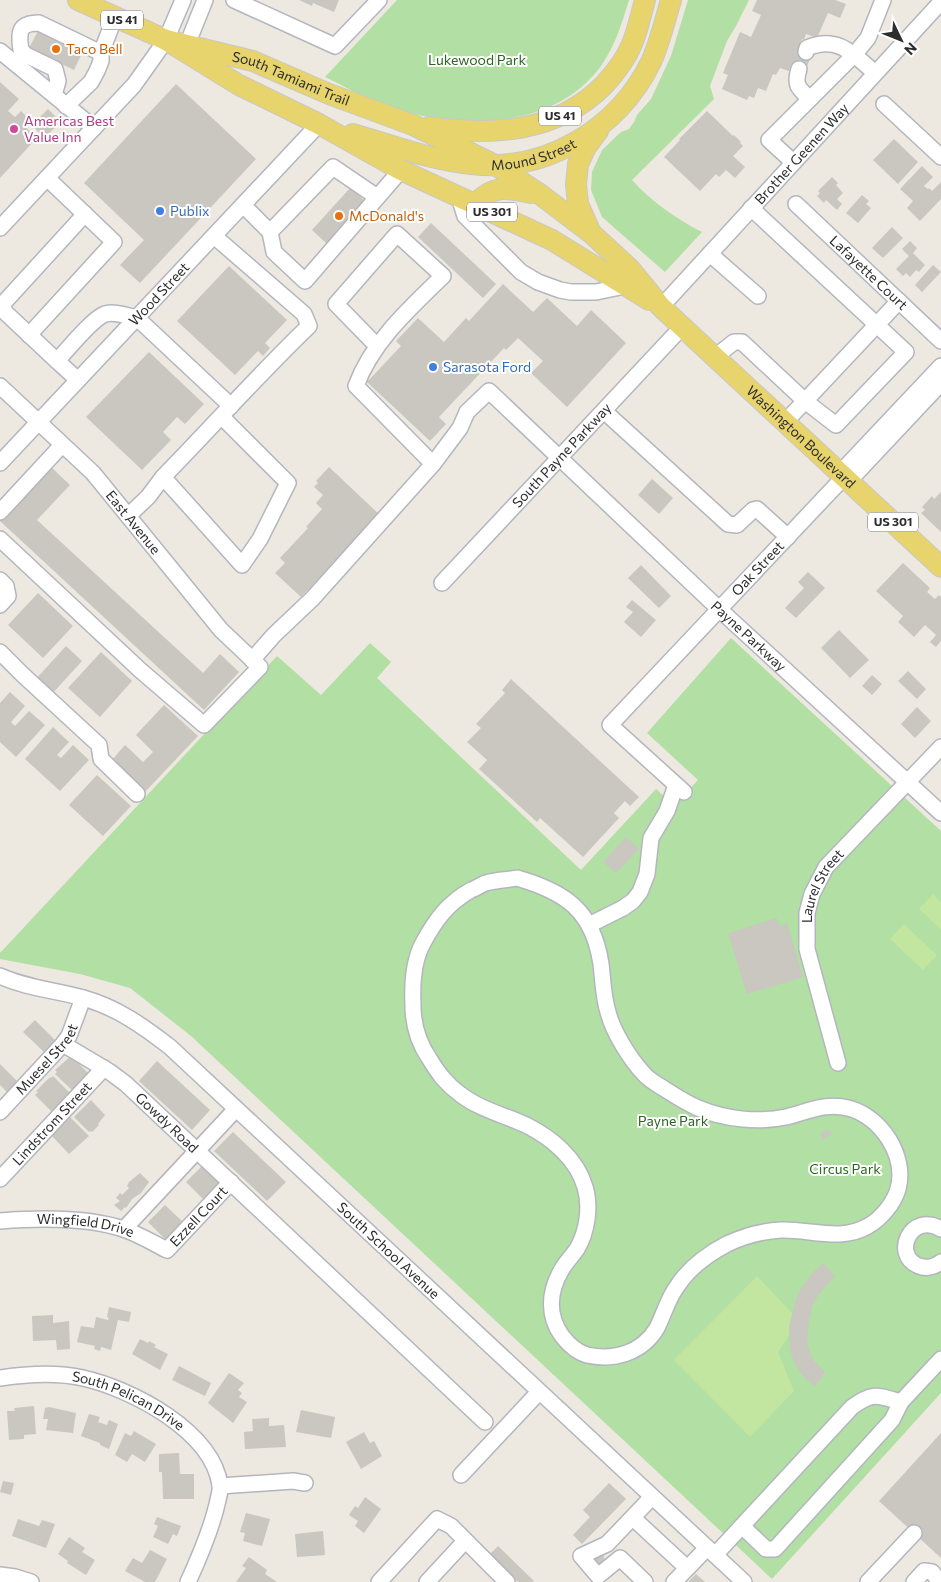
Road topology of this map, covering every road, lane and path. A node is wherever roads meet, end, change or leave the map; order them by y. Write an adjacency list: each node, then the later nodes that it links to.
1 (78, 0): 10 (main road, South Tamiami Trail / US 41)
2 (183, 0): 11 (street)
3 (205, 0): 12 (street)
4 (234, 0): 5 (street)
5 (378, 0)
6 (645, 0): 24 (main road, Mound Street / US 41)
7 (671, 0): 25 (main road, Mound Street / US 41)
8 (883, 0): 16 (street)
9 (941, 2): 18 (street, Brother Geenen Way)
10 (115, 17): 11 (main road, South Tamiami Trail / US 41); 14 (street)
11 (166, 40): 12 (main road, South Tamiami Trail / US 41); 23 (main road, South Tamiami Trail / US 41); 26 (street)
12 (187, 45): 24 (main road, South Tamiami Trail / US 41)
13 (0, 51): 19 (street)
14 (101, 52): 19 (street); 22 (street)
15 (806, 52): 16 (street)
16 (854, 55): 18 (street); 20 (street)
17 (799, 68): 20 (street)
18 (875, 73): 28 (street, Brother Geenen Way)
19 (54, 96): 22 (street)
20 (810, 99): 28 (street)
21 (884, 104): 27 (street)
22 (66, 106): 26 (street)
23 (319, 124): 29 (main road, Mound Street / US 41); 30 (main road, Washington Boulevard / US 301); 36 (street, Wood Street)
24 (413, 125): 29 (main road, Washington Boulevard / US 301)
25 (602, 125): 29 (main road, Mound Street / US 41); 41 (main road)
26 (94, 128): 31 (street)
27 (941, 157)
28 (793, 162): 37 (street, Brother Geenen Way)
29 (497, 166): 32 (main road, Washington Boulevard / US 301)
30 (401, 170): 33 (street); 34 (main road, Washington Boulevard / US 301)
31 (47, 178): 38 (street); 39 (street)
32 (541, 195): 34 (main road); 41 (main road, Washington Boulevard / US 301)
33 (377, 197): 40 (street); 40 (street)
34 (467, 200): 44 (main road, Washington Boulevard / US 301); 44 (street)
35 (796, 204): 46 (street, Lafayette Court)
36 (243, 205): 40 (street); 42 (street, Wood Street)
37 (752, 208): 43 (street, Brother Geenen Way); 50 (street)
38 (85, 214): 47 (street); 52 (street)
39 (0, 228)
40 (270, 232)
41 (591, 233): 48 (main road, Washington Boulevard / US 301)
42 (214, 236): 49 (street, Wood Street); 63 (street)
43 (710, 254): 45 (street); 48 (street, Brother Geenen Way)
44 (625, 286): 48 (main road, Washington Boulevard / US 301)
45 (758, 296)
46 (899, 301): 50 (street); 53 (street, Lafayette Court)
47 (0, 305): 52 (street)
48 (661, 307): 51 (main road, Washington Boulevard / US 301)
49 (136, 318): 56 (street); 58 (street, Wood Street); 63 (street)
50 (877, 325): 61 (street); 61 (street)
51 (682, 327): 55 (main road, Washington Boulevard / US 301); 62 (street, South Payne Parkway)
52 (29, 335): 56 (street)
53 (941, 341)
54 (377, 346): 54 (street); 69 (street)
55 (715, 357): 61 (street); 65 (main road, Washington Boulevard / US 301)
56 (57, 361): 58 (street)
57 (941, 366): 71 (street)
58 (78, 380): 64 (street, Wood Street)
59 (941, 383): 71 (street)
60 (0, 386): 64 (street, East Avenue)
61 (805, 401): 65 (street)
62 (604, 411): 67 (street, South Payne Parkway); 74 (street)
63 (226, 412): 70 (street); 70 (street)
64 (38, 422): 66 (street, East Avenue); 68 (street, Wood Street)
65 (785, 422): 71 (main road, Washington Boulevard / US 301)
66 (62, 445): 72 (street); 73 (street, East Avenue)
67 (560, 457): 69 (street, Payne Parkway); 78 (street, South Payne Parkway); 80 (street, Payne Parkway)
68 (0, 463)
69 (434, 464): 82 (street)
70 (163, 477): 73 (street)
71 (844, 477): 74 (street, Oak Street); 76 (main road, Washington Boulevard / US 301)
72 (0, 512)
73 (128, 516): 82 (street, East Avenue)
74 (788, 537): 80 (street, Oak Street)
75 (0, 539): 82 (street)
76 (941, 567)
77 (0, 580): 79 (street)
78 (442, 583)
79 (0, 605)
80 (719, 609): 84 (street, Payne Parkway); 87 (street, Oak Street)
81 (0, 652): 85 (street)
82 (256, 663)
83 (941, 747): 84 (street, Laurel Street)
84 (907, 782): 86 (street, Payne Parkway); 91 (street, Laurel Street)
85 (137, 794)
86 (941, 813)
87 (590, 925): 87 (street)
88 (0, 976): 89 (street, South School Avenue)
89 (83, 998): 90 (street, Muesel Street); 93 (street, South School Avenue)
90 (64, 1044): 92 (street, Gowdy Road); 94 (street, Muesel Street)
91 (838, 1063)
92 (104, 1068): 95 (street, Gowdy Road); 96 (street, Lindstrom Street)
93 (236, 1109): 95 (street); 105 (street, South School Avenue)
94 (0, 1112)
95 (198, 1151): 97 (street, Gowdy Road); 100 (street)
96 (0, 1179)
97 (231, 1182): 101 (street, Ezzell Court); 107 (street, Gowdy Road)
98 (0, 1221): 100 (street, Wingfield Drive)
99 (941, 1229): 102 (street)
100 (124, 1230): 101 (street, Wingfield Drive)
101 (167, 1250)
102 (941, 1262)
103 (941, 1359): 106 (street)
104 (0, 1378): 110 (street, South Pelican Drive)
105 (539, 1392): 108 (street); 111 (street, South School Avenue)
106 (900, 1402): 113 (street); 113 (street)
107 (485, 1422)
108 (461, 1475)
109 (305, 1483): 110 (street)
110 (220, 1486): 122 (street)
111 (652, 1497): 112 (street); 117 (street, South School Avenue)
112 (633, 1518): 116 (street); 119 (street)
113 (742, 1526): 117 (street)
114 (914, 1533): 129 (street)
115 (465, 1541): 123 (street); 124 (street); 125 (street)
116 (607, 1544): 118 (street); 118 (street)
117 (711, 1551): 119 (street); 128 (street, South School Avenue)
118 (620, 1558): 126 (street)
119 (687, 1568): 127 (street)
120 (0, 1575): 121 (street)
121 (31, 1582)
122 (188, 1582)
123 (379, 1582)
124 (427, 1582)
125 (507, 1582)
126 (645, 1582)
127 (674, 1582)
128 (744, 1582)
129 (868, 1582)
130 (914, 1582): 131 (street)
131 (940, 1582)

